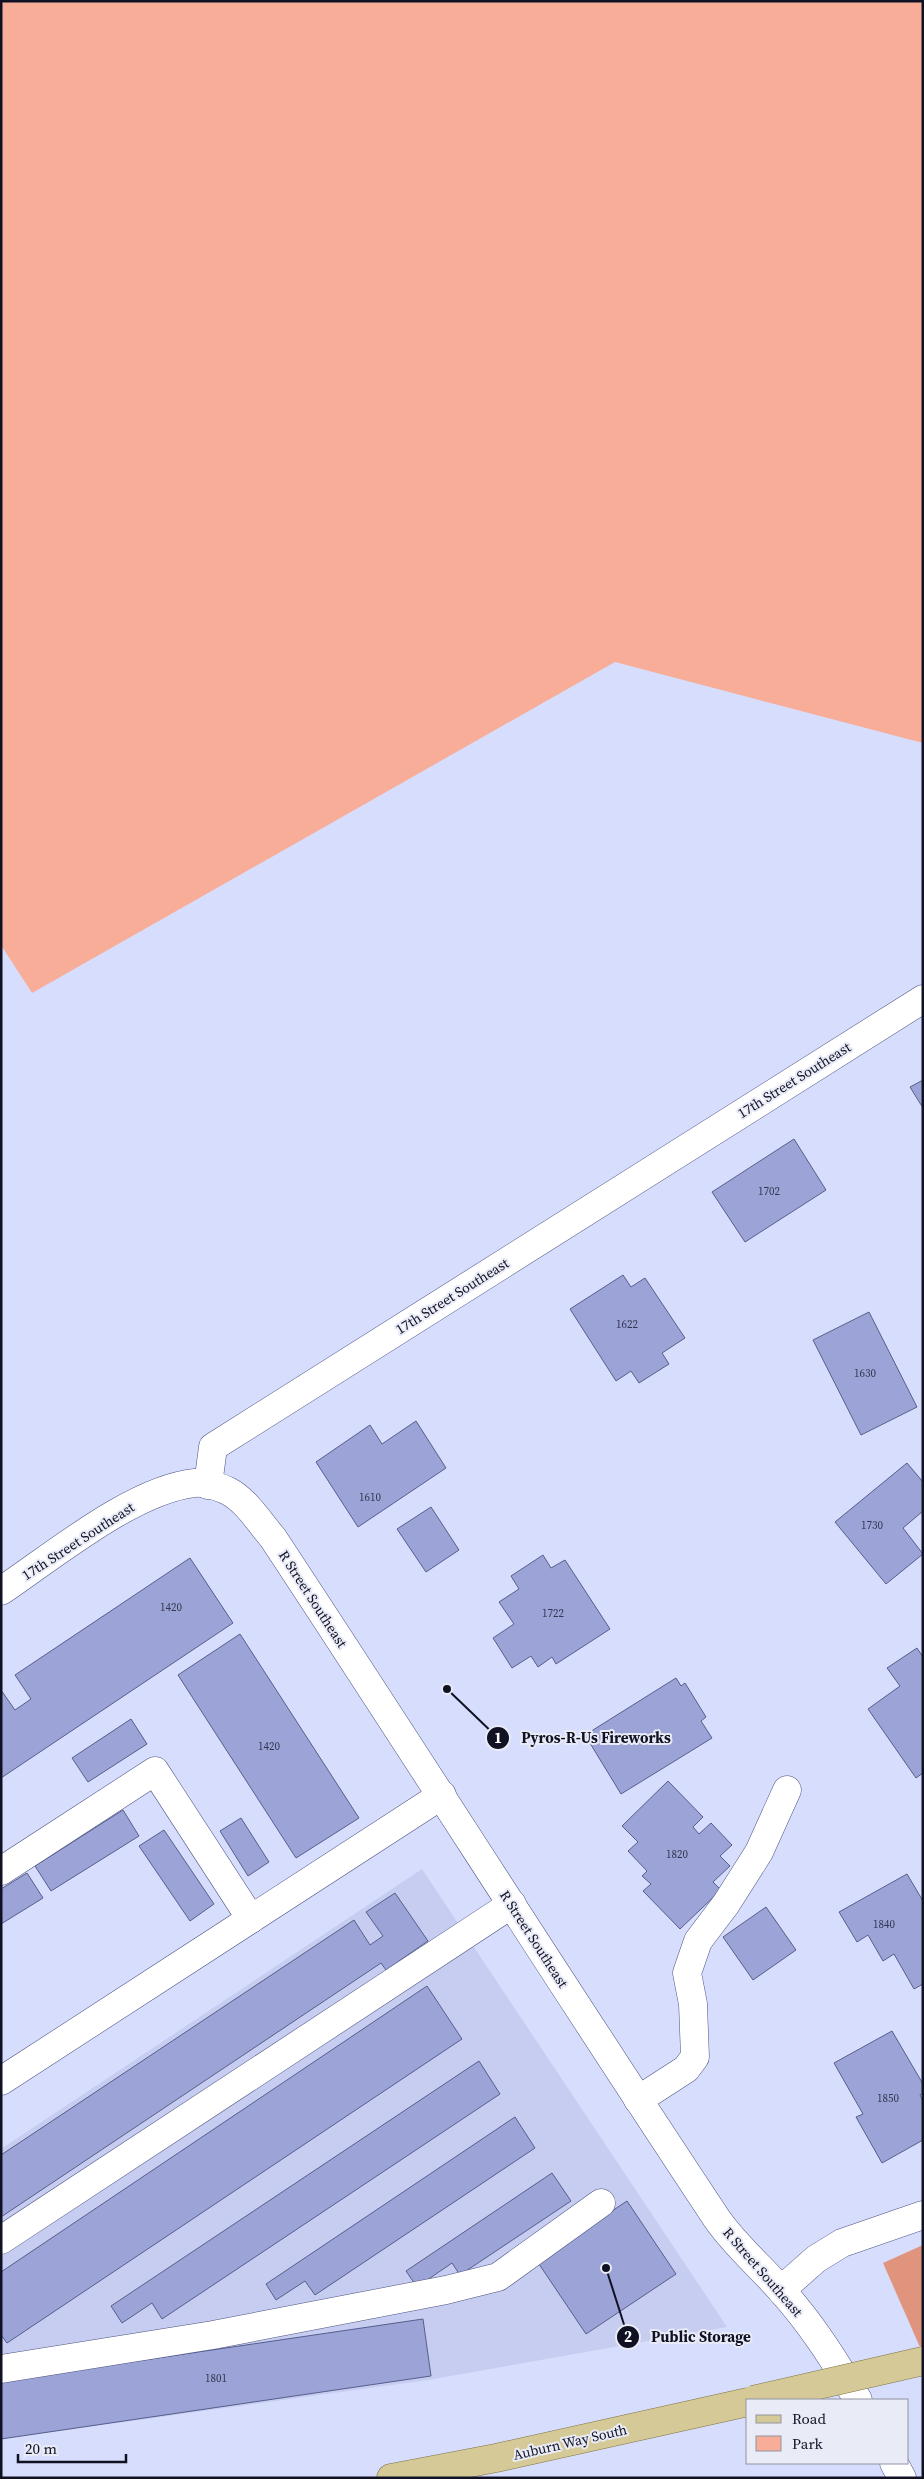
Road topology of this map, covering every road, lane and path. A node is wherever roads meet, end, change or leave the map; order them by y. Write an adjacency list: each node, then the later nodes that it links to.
1 (923, 999): 2 (street, 17th Street Southeast)
2 (208, 1485): 3 (street, 17th Street Southeast); 5 (street, R Street Southeast)
3 (1, 1591)
4 (787, 1790): 10 (street)
5 (442, 1795): 7 (street, R Street Southeast); 8 (street)
6 (1, 1870): 8 (street)
7 (512, 1904): 10 (street, R Street Southeast); 13 (street)
8 (251, 1919): 9 (street)
9 (1, 2081)
10 (638, 2100): 14 (street, R Street Southeast)
11 (601, 2203): 16 (street)
12 (923, 2215): 14 (street)
13 (1, 2240)
14 (781, 2290): 18 (street, R Street Southeast)
15 (923, 2361): 17 (main road, Auburn Way South, bridge)
16 (1, 2370)
17 (757, 2399)
18 (857, 2399)
19 (744, 2402): 21 (main road, Auburn Way South)
20 (895, 2464): 22 (street)
21 (391, 2478)
22 (902, 2478)

